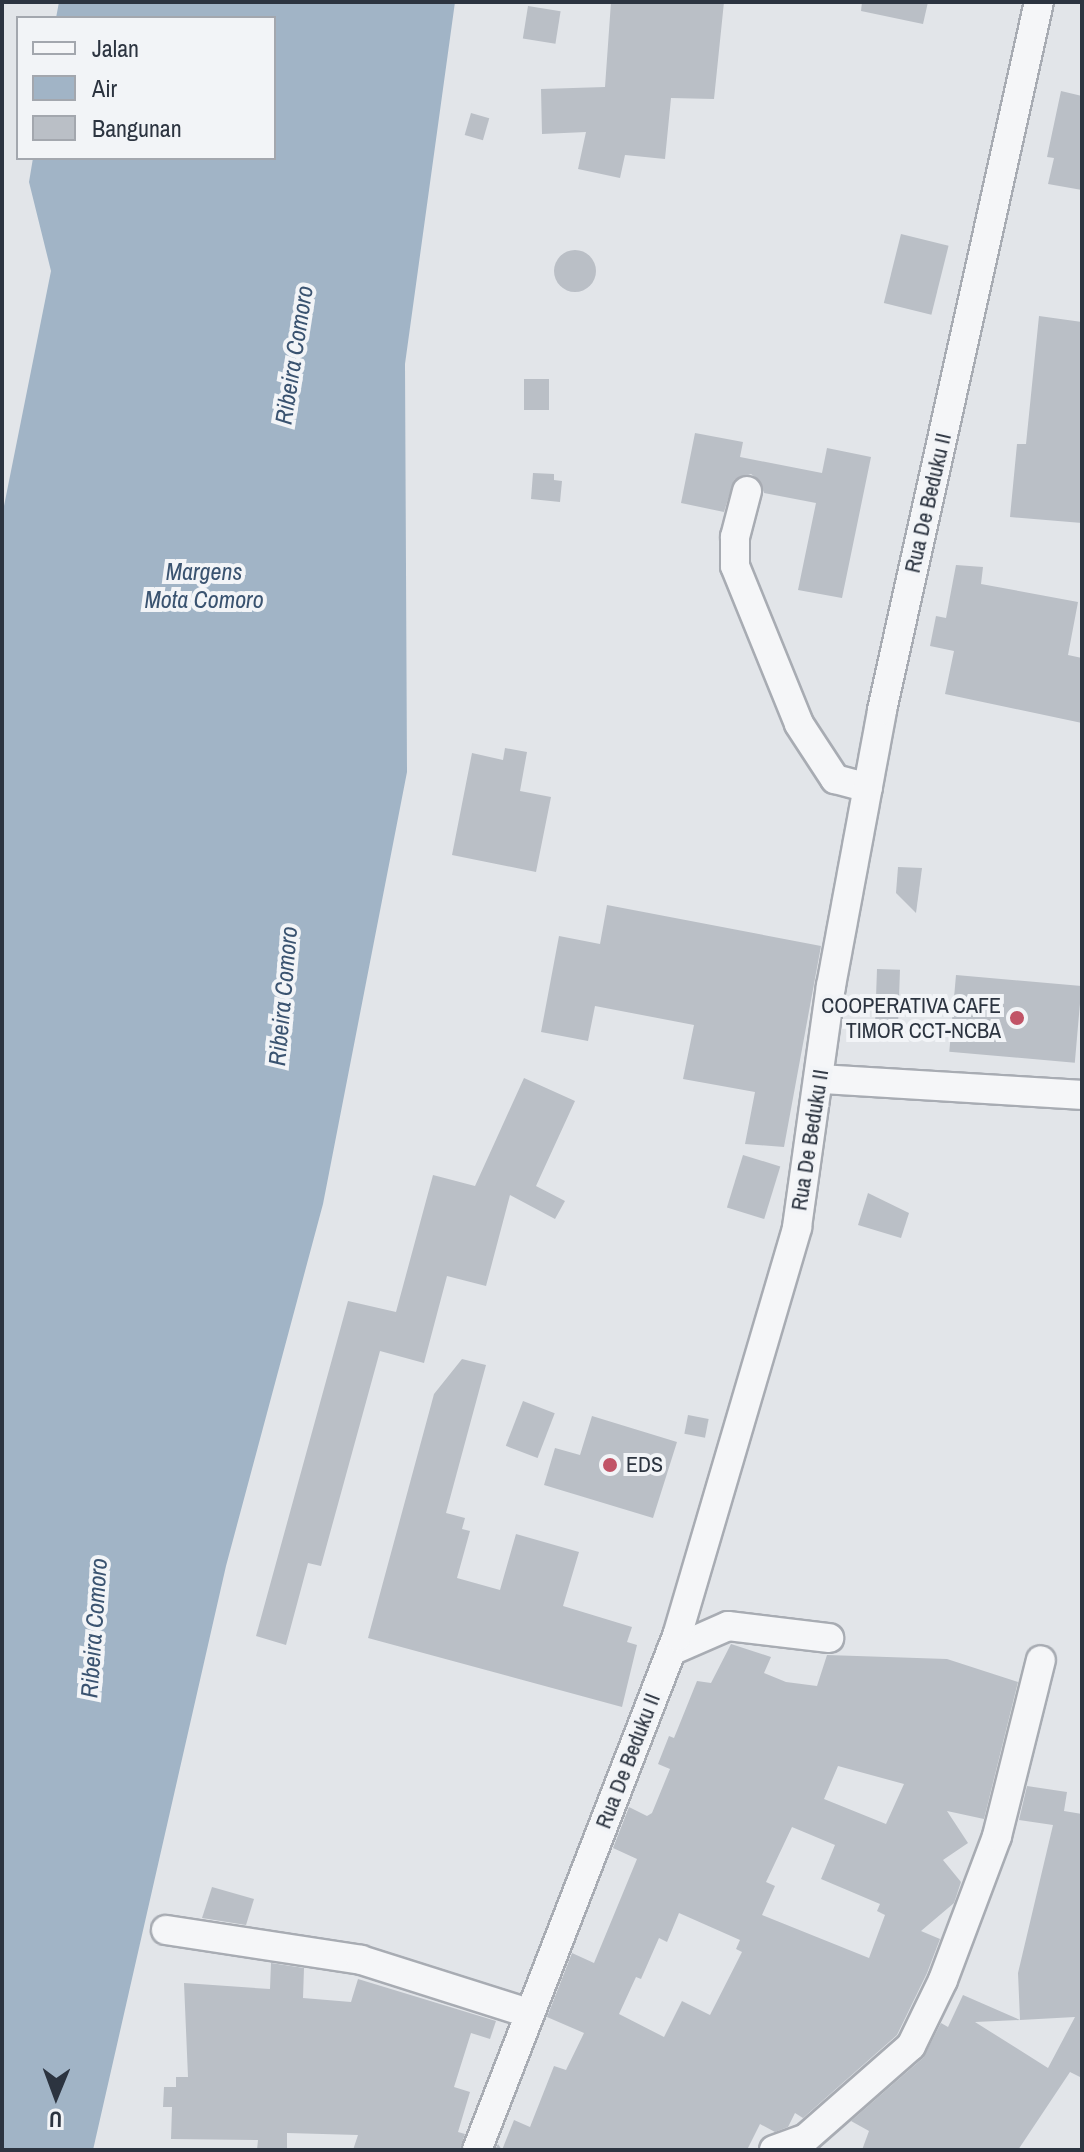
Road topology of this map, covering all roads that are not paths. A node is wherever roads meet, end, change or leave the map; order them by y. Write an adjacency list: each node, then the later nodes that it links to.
1 (1039, 2): 3 (street, Rua De Beduku II)
2 (747, 491): 3 (street)
3 (868, 788): 4 (street, Rua De Beduku II)
4 (821, 1079): 5 (street); 7 (street, Rua De Beduku II)
5 (1082, 1095)
6 (829, 1638): 7 (street)
7 (671, 1651): 10 (street, Rua De Beduku II)
8 (1041, 1660): 12 (street)
9 (166, 1930): 10 (street)
10 (528, 2013): 11 (street, Rua De Beduku II)
11 (477, 2150)
12 (774, 2150)

